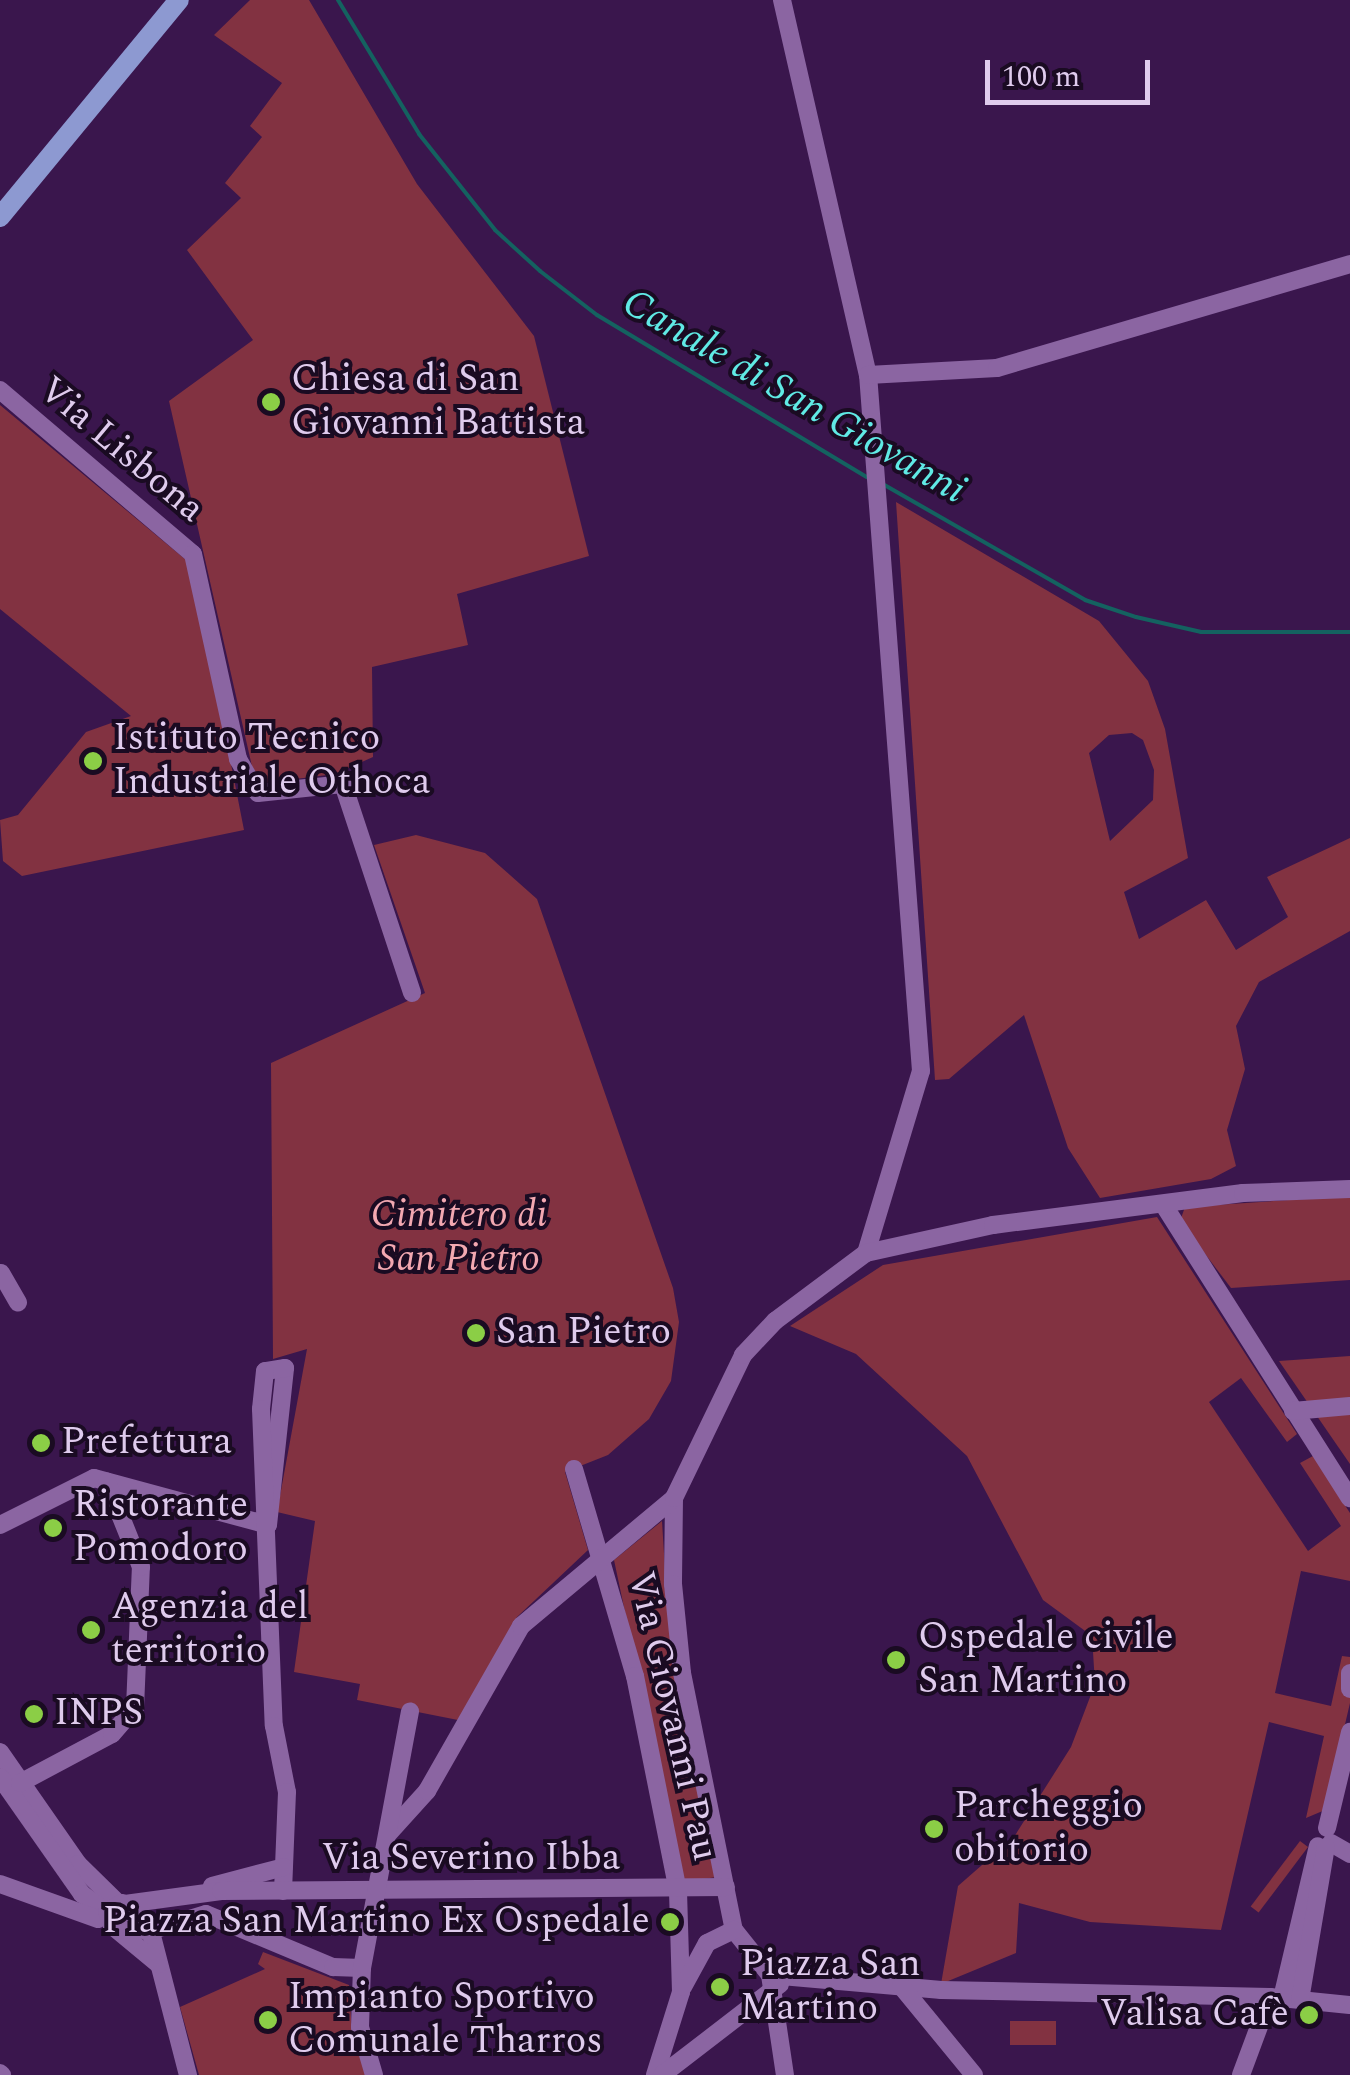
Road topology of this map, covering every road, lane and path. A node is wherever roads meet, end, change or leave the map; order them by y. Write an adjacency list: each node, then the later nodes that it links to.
1 (179, 0): 3 (main road)
2 (782, 0): 5 (street)
3 (0, 217)
4 (1350, 264): 5 (street)
5 (868, 374): 10 (street)
6 (0, 390): 7 (street, Via Lisbona)
7 (412, 993)
8 (1350, 1189): 9 (street)
9 (1165, 1206): 10 (street); 14 (street)
10 (866, 1253): 17 (street)
11 (1, 1273): 12 (street)
12 (10, 1299)
13 (1350, 1406): 14 (street)
14 (1293, 1411): 18 (street)
15 (574, 1468): 21 (street, Via Giovanni Pau)
16 (107, 1482): 19 (street); 20 (street); 27 (street)
17 (674, 1498): 21 (street); 34 (street)
18 (1350, 1498)
19 (0, 1525)
20 (268, 1525): 20 (street); 32 (street)
21 (603, 1554): 28 (street); 37 (street, Via Giovanni Pau)
22 (1350, 1673): 23 (street)
23 (1350, 1689)
24 (410, 1711): 28 (street)
25 (1350, 1738): 29 (street)
26 (0, 1752): 27 (street)
27 (7, 1783): 31 (street); 40 (street)
28 (389, 1833): 36 (street)
29 (1325, 1841): 30 (street); 50 (street)
30 (1350, 1854)
31 (62, 1866): 39 (street); 40 (street)
32 (284, 1867): 35 (street); 38 (street)
33 (0, 1884): 39 (street)
34 (726, 1887): 37 (street); 43 (street)
35 (279, 1891): 36 (street, Via Severino Ibba); 38 (street, Via Severino Ibba); 41 (street, Via Severino Ibba)
36 (373, 1891): 37 (street, Via Severino Ibba); 45 (street)
37 (672, 1892): 49 (street)
38 (203, 1894): 40 (street, Via Severino Ibba)
39 (47, 1898): 40 (street)
40 (117, 1917): 42 (street); 44 (street)
41 (230, 1924): 42 (street); 45 (street)
42 (148, 1930): 44 (street)
43 (734, 1930): 46 (street); 49 (street)
44 (158, 1964): 55 (street)
45 (362, 1968): 56 (street)
46 (771, 1982): 47 (street); 54 (street); 58 (street)
47 (902, 1986): 48 (street); 52 (street)
48 (941, 1990): 50 (street); 52 (street)
49 (681, 1992): 53 (street)
50 (1284, 1998): 51 (street); 60 (street)
51 (1350, 2006)
52 (943, 2032): 59 (street)
53 (672, 2037): 54 (street); 57 (street)
54 (692, 2050): 57 (street)
55 (188, 2075)
56 (374, 2075)
57 (658, 2075)
58 (785, 2075)
59 (974, 2075)
60 (1241, 2075)

